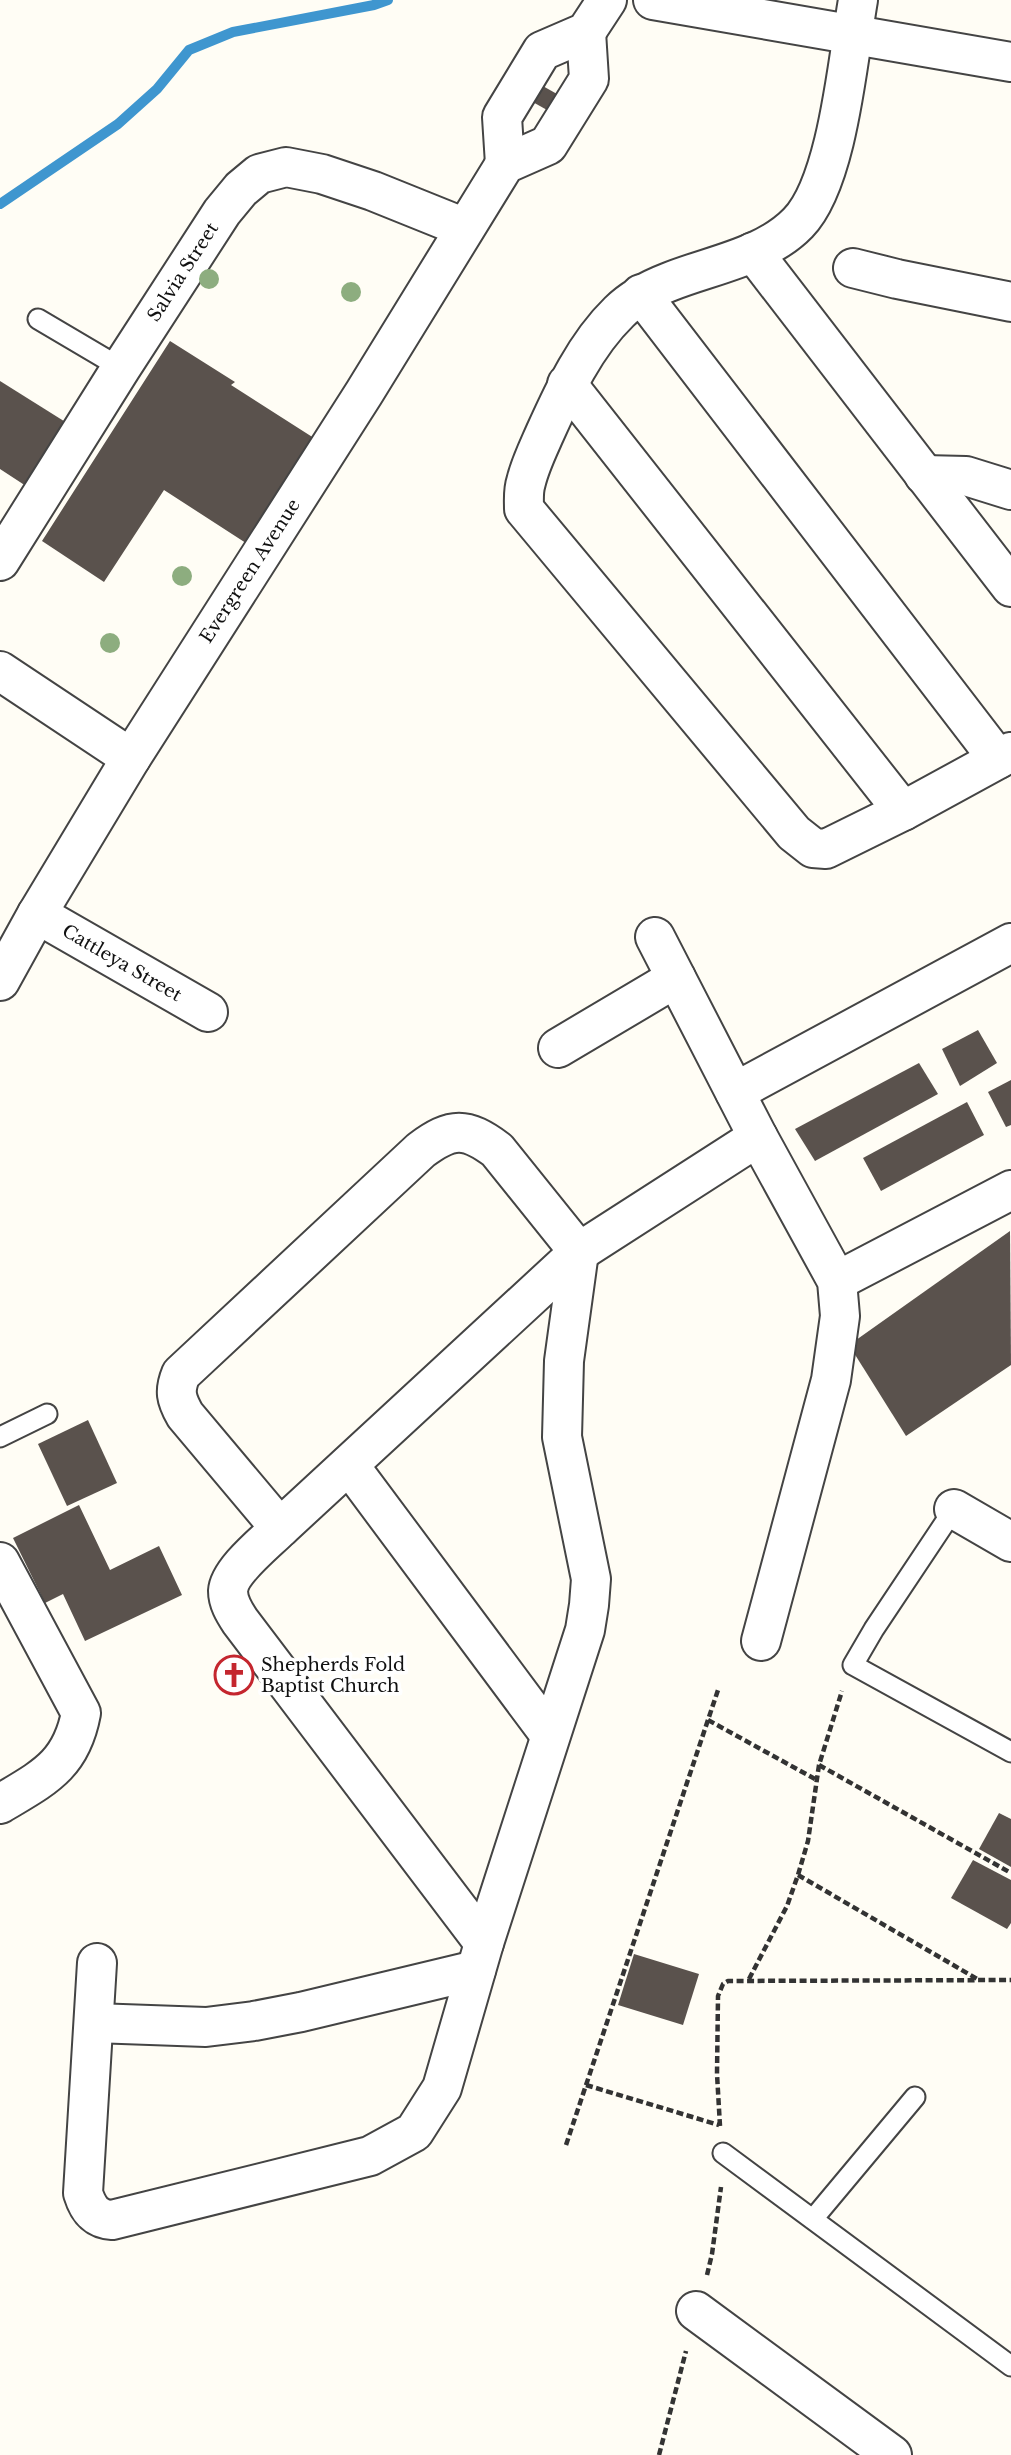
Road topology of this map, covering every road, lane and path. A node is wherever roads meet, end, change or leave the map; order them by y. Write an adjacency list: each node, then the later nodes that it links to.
1 (607, 0): 4 (street)
2 (653, 0): 3 (street)
3 (855, 17): 5 (street); 8 (street)
4 (586, 32): 6 (street); 6 (street)
5 (1011, 62)
6 (505, 164): 7 (street, Evergreen Avenue)
7 (465, 228): 13 (street, Salvia Street); 21 (street, Evergreen Avenue)
8 (753, 251): 10 (street); 15 (street)
9 (853, 268): 11 (street)
10 (641, 294): 14 (street); 20 (street)
11 (1011, 302)
12 (38, 319): 13 (lane)
13 (121, 368): 17 (street, Salvia Street)
14 (567, 384): 22 (street); 22 (street)
15 (924, 475): 16 (street); 18 (street)
16 (1011, 490)
17 (0, 561)
18 (1011, 587)
19 (0, 671): 21 (street)
20 (1004, 755): 22 (street)
21 (131, 758): 23 (street, Evergreen Avenue)
22 (903, 811)
23 (37, 914): 27 (street, Evergreen Avenue); 28 (street, Cattleya Street)
24 (655, 937): 26 (street)
25 (1011, 943): 30 (street)
26 (676, 978): 29 (street); 30 (street)
27 (0, 981)
28 (208, 1012)
29 (558, 1048)
30 (734, 1092): 31 (street)
31 (758, 1137): 33 (street); 34 (street)
32 (1011, 1190): 34 (street)
33 (579, 1252): 37 (street); 39 (street); 46 (street)
34 (837, 1281): 42 (street)
35 (47, 1414): 36 (lane)
36 (0, 1437)
37 (349, 1465): 39 (street); 46 (street)
38 (954, 1509): 40 (street); 43 (lane)
39 (280, 1528): 53 (street)
40 (1011, 1542)
41 (0, 1562): 50 (street)
42 (761, 1641)
43 (853, 1665): 47 (lane); 48 (path)
44 (719, 1687): 45 (path)
45 (708, 1720): 49 (path); 59 (path)
46 (550, 1735): 53 (street)
47 (1011, 1752)
48 (819, 1765): 49 (path); 51 (path)
49 (816, 1779): 52 (path)
50 (0, 1804)
51 (1011, 1873)
52 (798, 1875): 55 (path); 56 (path)
53 (480, 1957): 58 (street); 58 (street)
54 (97, 1963): 58 (street)
55 (749, 1979): 56 (path); 59 (path)
56 (980, 1980): 57 (path)
57 (1011, 1980)
58 (93, 2023)
59 (586, 2085): 61 (path)
60 (915, 2096): 63 (lane)
61 (566, 2145)
62 (723, 2153): 63 (lane)
63 (813, 2219): 65 (lane)
64 (696, 2311): 66 (street)
65 (1011, 2366)
66 (892, 2455)

